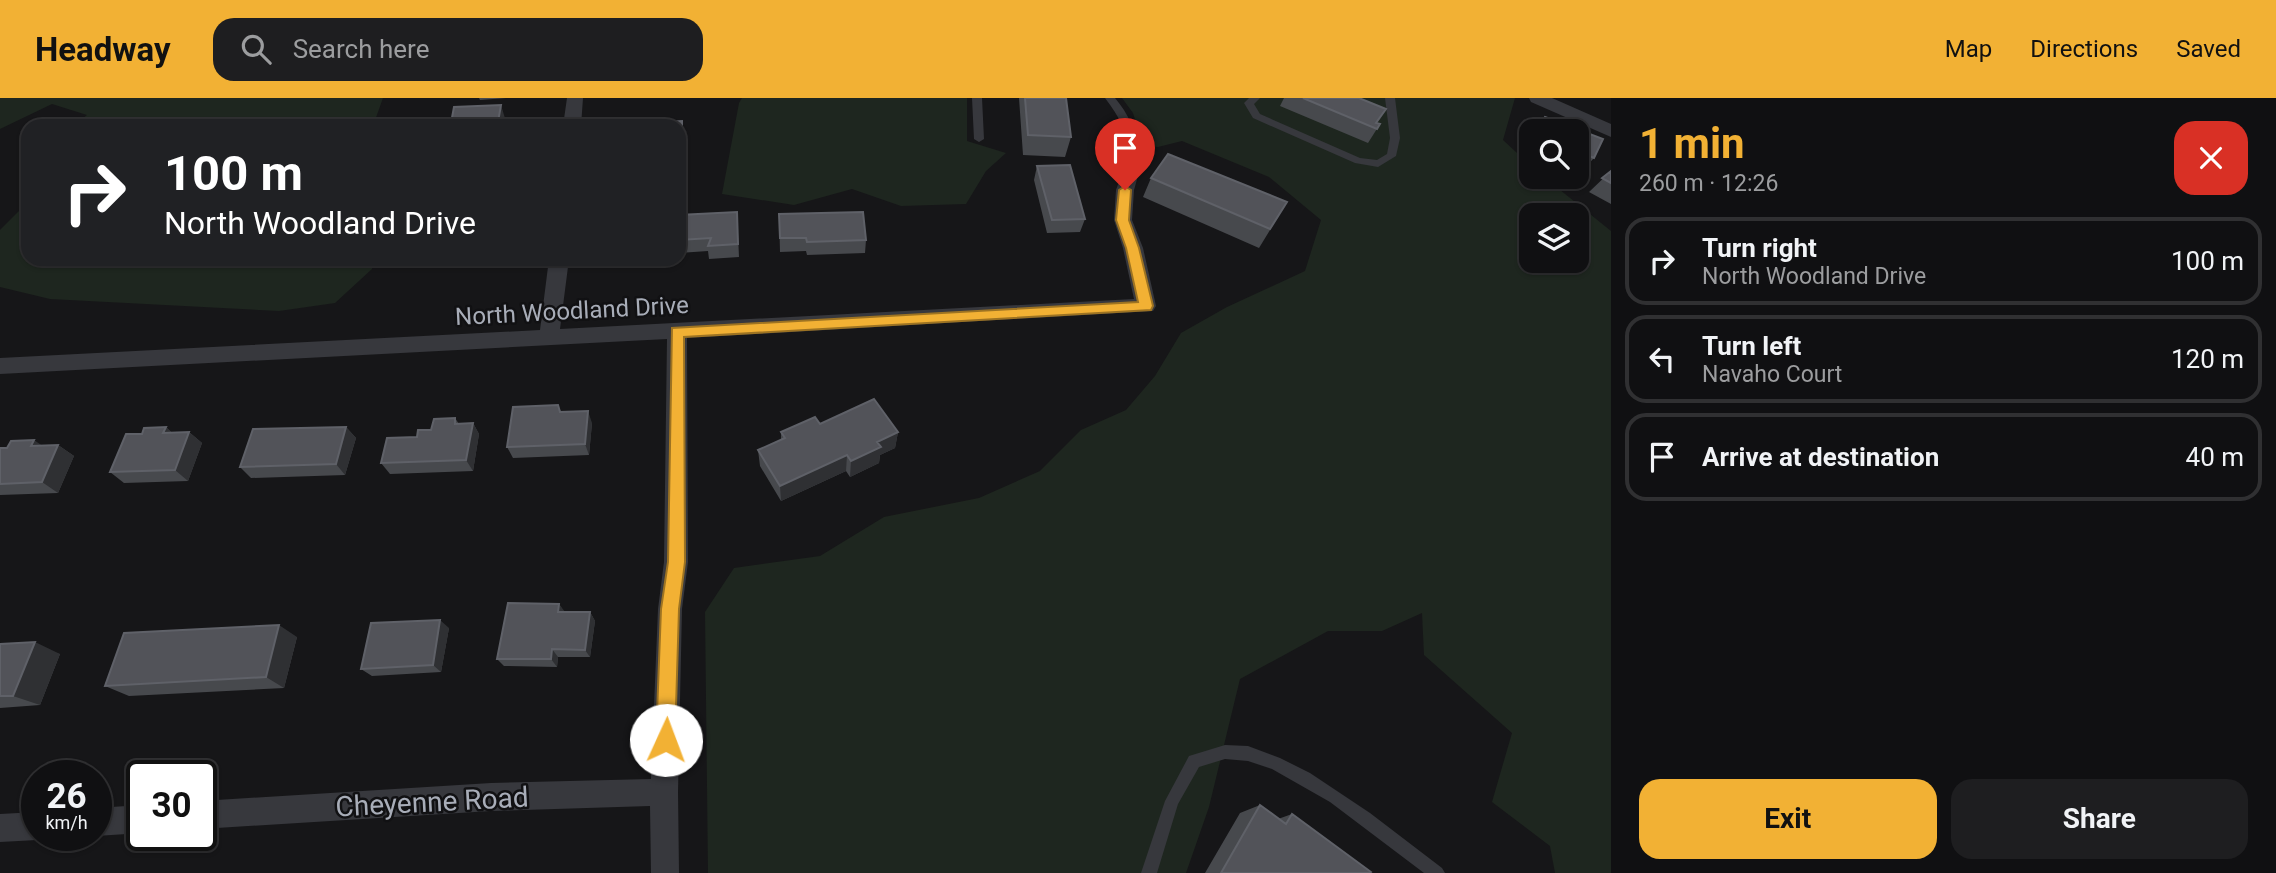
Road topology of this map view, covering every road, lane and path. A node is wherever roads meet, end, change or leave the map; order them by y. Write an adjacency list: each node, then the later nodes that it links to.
1 (575, 98): 7 (street)
2 (977, 98): 9 (lane)
3 (1110, 98): 10 (lane)
4 (1255, 98): 5 (lane)
5 (1390, 98)
6 (1537, 98): 8 (street)
7 (573, 119)
8 (1611, 131)
9 (979, 139)
10 (1130, 172): 12 (street, North Woodland Drive)
11 (558, 266): 13 (street)
12 (677, 332): 13 (street, North Woodland Drive); 15 (street)
13 (549, 339): 14 (street, North Woodland Drive)
14 (0, 366)
15 (664, 792): 16 (street, Cheyenne Road); 19 (street)
16 (217, 814)
17 (21, 827): 18 (street)
18 (0, 828)
19 (665, 873)
20 (1149, 873): 21 (lane)
21 (1437, 873)

